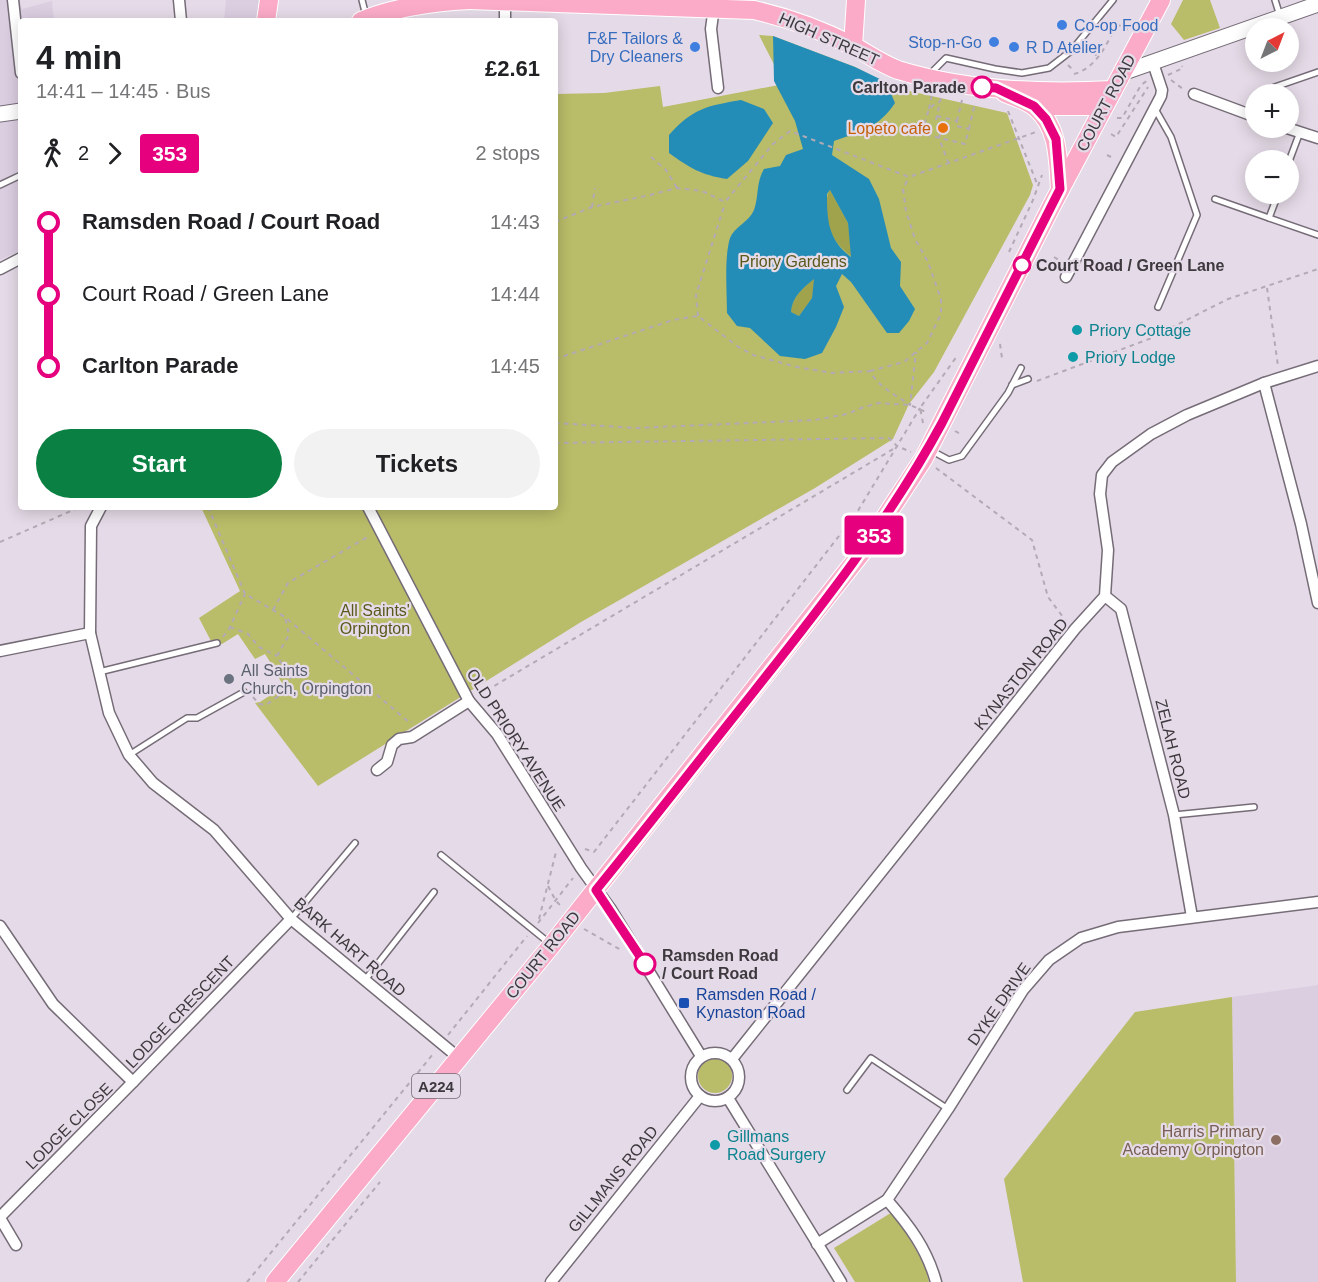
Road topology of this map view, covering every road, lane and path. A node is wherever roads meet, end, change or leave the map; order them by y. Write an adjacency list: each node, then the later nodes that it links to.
1 (13, 0): 22 (street)
2 (179, 0): 14 (street)
3 (268, 0): 15 (main road)
4 (362, 0): 16 (lane)
5 (469, 0): 6 (main road, HIGH STREET); 16 (main road, HIGH STREET)
6 (505, 0): 12 (main road, HIGH STREET); 17 (street)
7 (856, 0): 23 (main road)
8 (1113, 0): 18 (lane)
9 (1161, 0): 28 (main road, COURT ROAD / A224)
10 (1275, 0): 13 (lane)
11 (1318, 4): 13 (street)
12 (714, 7): 23 (main road, HIGH STREET); 34 (street)
13 (1281, 17): 25 (street)
14 (181, 18)
15 (266, 18)
16 (373, 18)
17 (506, 18)
18 (1100, 18): 19 (path); 21 (lane)
19 (1118, 23): 20 (path); 24 (path)
20 (1124, 26)
21 (1081, 40): 24 (path); 31 (lane)
22 (18, 46)
23 (853, 46): 31 (main road, HIGH STREET)
24 (1098, 57): 29 (path)
25 (1153, 63): 28 (street); 30 (street)
26 (1182, 66): 30 (path)
27 (1318, 72): 32 (lane)
28 (1122, 74): 37 (main road, COURT ROAD / A224)
29 (1065, 77)
30 (1163, 81): 36 (path); 41 (street); 54 (path)
31 (935, 83): 33 (main road, HIGH STREET); 38 (path); 42 (path)
32 (1283, 84)
33 (965, 85): 35 (main road, HIGH STREET); 49 (path)
34 (718, 88)
35 (996, 88): 37 (main road, HIGH STREET); 40 (main road)
36 (1194, 94): 45 (street)
37 (1108, 98): 40 (main road); 66 (main road, COURT ROAD / A224)
38 (940, 102): 42 (path); 47 (path)
39 (975, 102): 50 (path)
40 (1034, 106): 66 (main road)
41 (1154, 108): 78 (street); 80 (lane)
42 (928, 109): 56 (path)
43 (1007, 109): 55 (path)
44 (18, 111): 46 (street)
45 (1245, 112)
46 (0, 114)
47 (937, 116): 48 (path); 49 (path)
48 (936, 120)
49 (957, 121): 50 (path)
50 (969, 129): 56 (path)
51 (1040, 130): 55 (path)
52 (1300, 132): 57 (street); 58 (lane)
53 (940, 134): 56 (path)
54 (1111, 134)
55 (1019, 137): 60 (path); 74 (path)
56 (939, 138): 60 (path)
57 (1318, 138)
58 (1293, 150)
59 (651, 157): 65 (path)
60 (948, 162): 62 (path)
61 (18, 176): 63 (lane)
62 (909, 177): 68 (path); 83 (path)
63 (0, 185)
64 (595, 188): 70 (path)
65 (677, 188): 68 (path); 70 (path)
66 (1060, 189): 98 (main road, COURT ROAD / A224)
67 (1215, 199): 71 (lane)
68 (725, 202): 81 (path)
69 (1274, 204): 71 (lane)
70 (592, 207): 72 (path)
71 (1269, 218): 73 (lane)
72 (558, 221)
73 (1318, 236)
74 (1006, 258)
75 (18, 260): 76 (street)
76 (0, 269)
77 (1318, 269): 79 (path)
78 (1066, 277)
79 (1267, 287): 88 (path); 92 (path)
80 (1158, 307)
81 (698, 316): 84 (path); 87 (path)
82 (961, 348): 94 (path)
83 (916, 352): 87 (path); 93 (path)
84 (558, 358)
85 (1318, 366): 88 (street)
86 (1021, 368): 91 (lane)
87 (870, 371): 93 (path)
88 (1279, 378): 90 (street)
89 (1028, 379): 91 (lane)
90 (1264, 383): 106 (street); 107 (street)
91 (1012, 385): 92 (lane)
92 (1008, 393): 98 (lane)
93 (910, 405): 94 (path); 95 (path)
94 (920, 408): 97 (path); 98 (path)
95 (558, 423)
96 (558, 443): 97 (path)
97 (897, 446): 118 (path); 124 (path)
98 (926, 454): 111 (path); 128 (main road, COURT ROAD / A224)
99 (73, 510): 104 (path)
100 (99, 510): 112 (street, BARK HART ROAD)
101 (209, 510): 105 (path)
102 (369, 510): 103 (street, OLD PRIORY AVENUE)
103 (379, 530): 108 (path); 118 (street, OLD PRIORY AVENUE)
104 (0, 542)
105 (245, 594): 108 (path); 110 (path)
106 (1105, 596): 111 (street, KYNASTON ROAD); 123 (street, ZELAH ROAD)
107 (1318, 603)
108 (273, 610): 109 (path)
109 (285, 617): 115 (path); 119 (path)
110 (230, 627): 113 (path); 115 (path)
111 (1075, 629): 143 (street, KYNASTON ROAD)
112 (90, 633): 114 (street); 116 (street, BARK HART ROAD)
113 (217, 643): 116 (lane)
114 (0, 651)
115 (278, 656): 117 (path)
116 (99, 672): 120 (street, BARK HART ROAD)
117 (244, 692): 120 (lane)
118 (469, 701): 121 (street); 124 (street, OLD PRIORY AVENUE)
119 (419, 717)
120 (129, 755): 132 (street, BARK HART ROAD)
121 (377, 770)
122 (1254, 807): 123 (lane)
123 (1174, 816): 131 (street, ZELAH ROAD)
124 (562, 838): 127 (street, OLD PRIORY AVENUE); 133 (path)
125 (355, 843): 132 (lane)
126 (441, 855): 135 (lane)
127 (581, 868): 128 (street, OLD PRIORY AVENUE); 133 (path)
128 (596, 890): 137 (main road, COURT ROAD / A224); 138 (street, OLD PRIORY AVENUE)
129 (435, 892): 139 (lane)
130 (1318, 902): 131 (street, DYKE DRIVE)
131 (1192, 917): 148 (street, DYKE DRIVE)
132 (291, 919): 139 (street, BARK HART ROAD); 144 (street, LODGE CRESCENT)
133 (539, 921): 135 (path)
134 (0, 926): 144 (street, LODGE CRESCENT)
135 (533, 928): 137 (lane); 140 (path)
136 (584, 929): 138 (path)
137 (551, 946): 142 (main road, COURT ROAD / A224)
138 (645, 964): 141 (street, OLD PRIORY AVENUE)
139 (364, 981): 140 (street, BARK HART ROAD)
140 (441, 1044): 142 (street, BARK HART ROAD); 153 (path)
141 (702, 1056): 143 (street); 146 (street)
142 (459, 1058): 154 (main road, COURT ROAD / A224)
143 (732, 1059): 147 (street)
144 (133, 1082): 150 (street, LODGE CLOSE)
145 (847, 1090): 148 (lane)
146 (700, 1096): 147 (street); 155 (street, GILLMANS ROAD)
147 (728, 1098): 151 (street)
148 (948, 1109): 149 (street, DYKE DRIVE)
149 (887, 1200): 151 (street, DYKE DRIVE); 157 (street)
150 (0, 1217): 152 (street, LODGE CLOSE)
151 (817, 1244): 156 (street)
152 (16, 1245)
153 (247, 1282)
154 (275, 1282)
155 (551, 1282)
156 (841, 1282)
157 (936, 1282)

